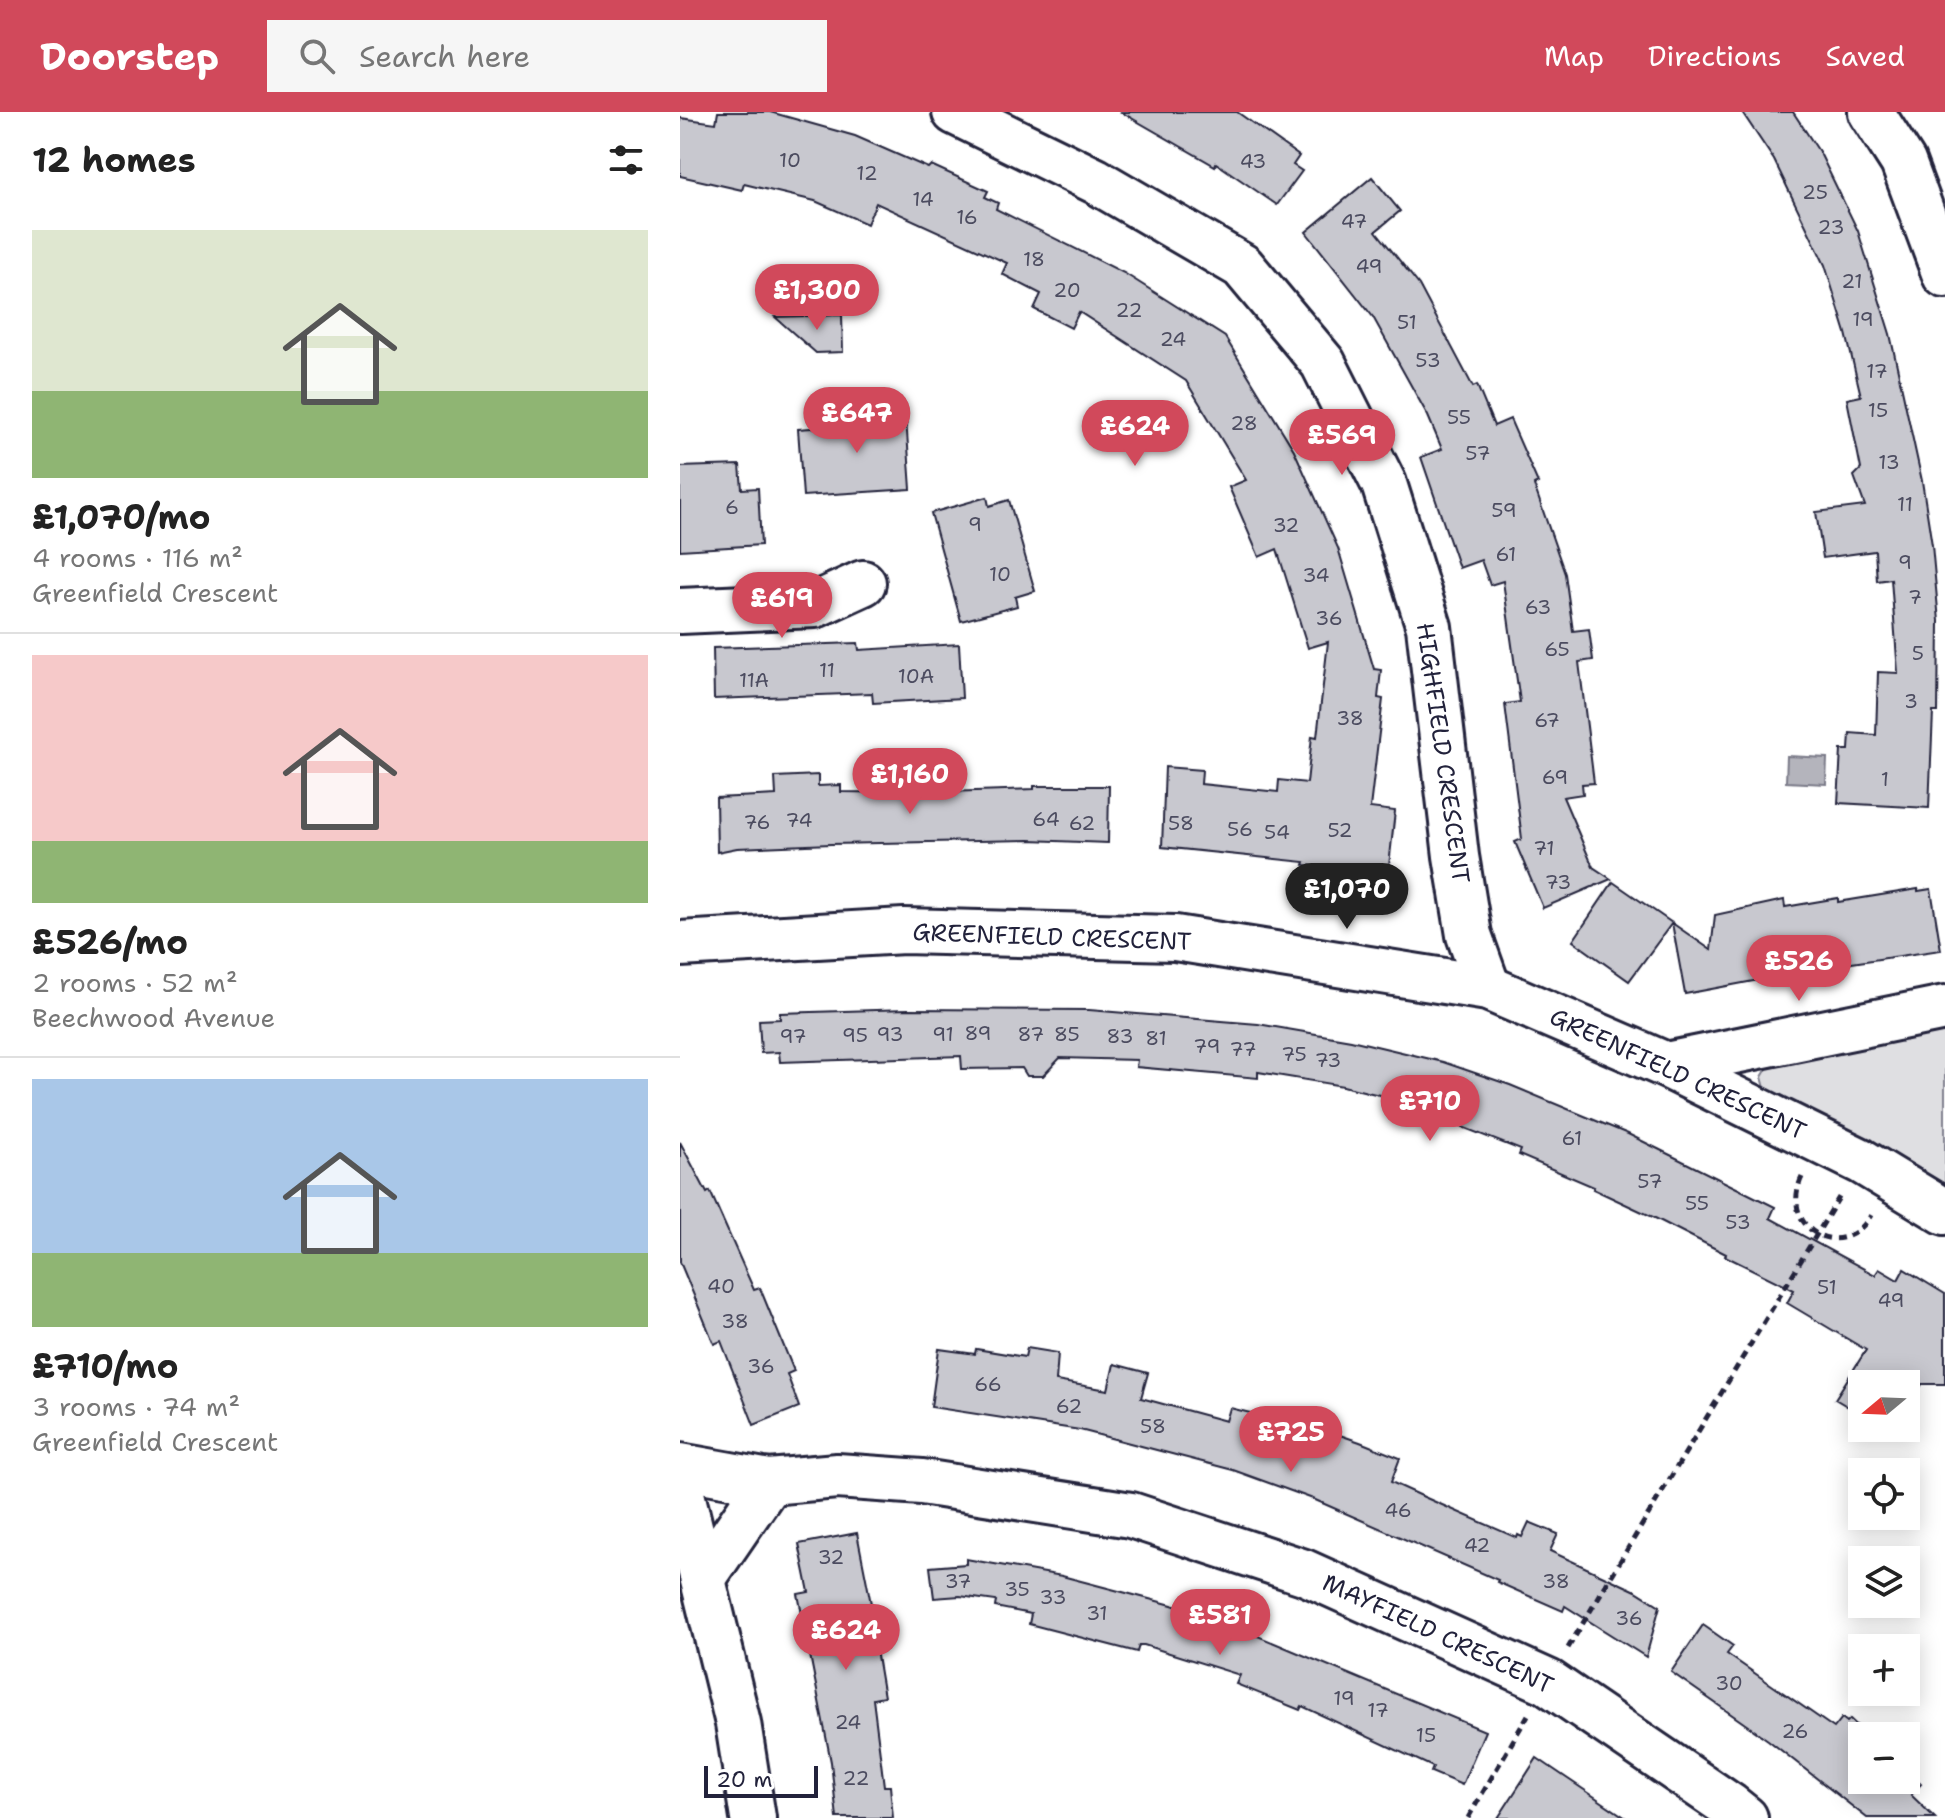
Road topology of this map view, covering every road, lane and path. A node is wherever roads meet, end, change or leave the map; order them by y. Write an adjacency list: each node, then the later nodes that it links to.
1 (955, 112): 7 (street, HIGHFIELD CRESCENT)
2 (1871, 112): 3 (street)
3 (1945, 275)
4 (863, 583): 5 (street)
5 (680, 611)
6 (680, 944): 7 (street, GREENFIELD CRESCENT)
7 (1488, 988): 9 (street, GREENFIELD CRESCENT)
8 (1945, 1008): 9 (street)
9 (1666, 1065): 10 (street, GREENFIELD CRESCENT)
10 (1861, 1161): 12 (street, GREENFIELD CRESCENT); 14 (path)
11 (1802, 1177): 14 (path)
12 (1945, 1212)
13 (1872, 1214): 14 (path)
14 (1817, 1236): 19 (path)
15 (680, 1466): 16 (street, MAYFIELD CRESCENT)
16 (769, 1482): 18 (street); 19 (street, MAYFIELD CRESCENT)
17 (680, 1486): 18 (street)
18 (704, 1577): 20 (street)
19 (1548, 1682): 21 (path); 22 (street, MAYFIELD CRESCENT)
20 (753, 1818)
21 (1468, 1818)
22 (1745, 1818)

